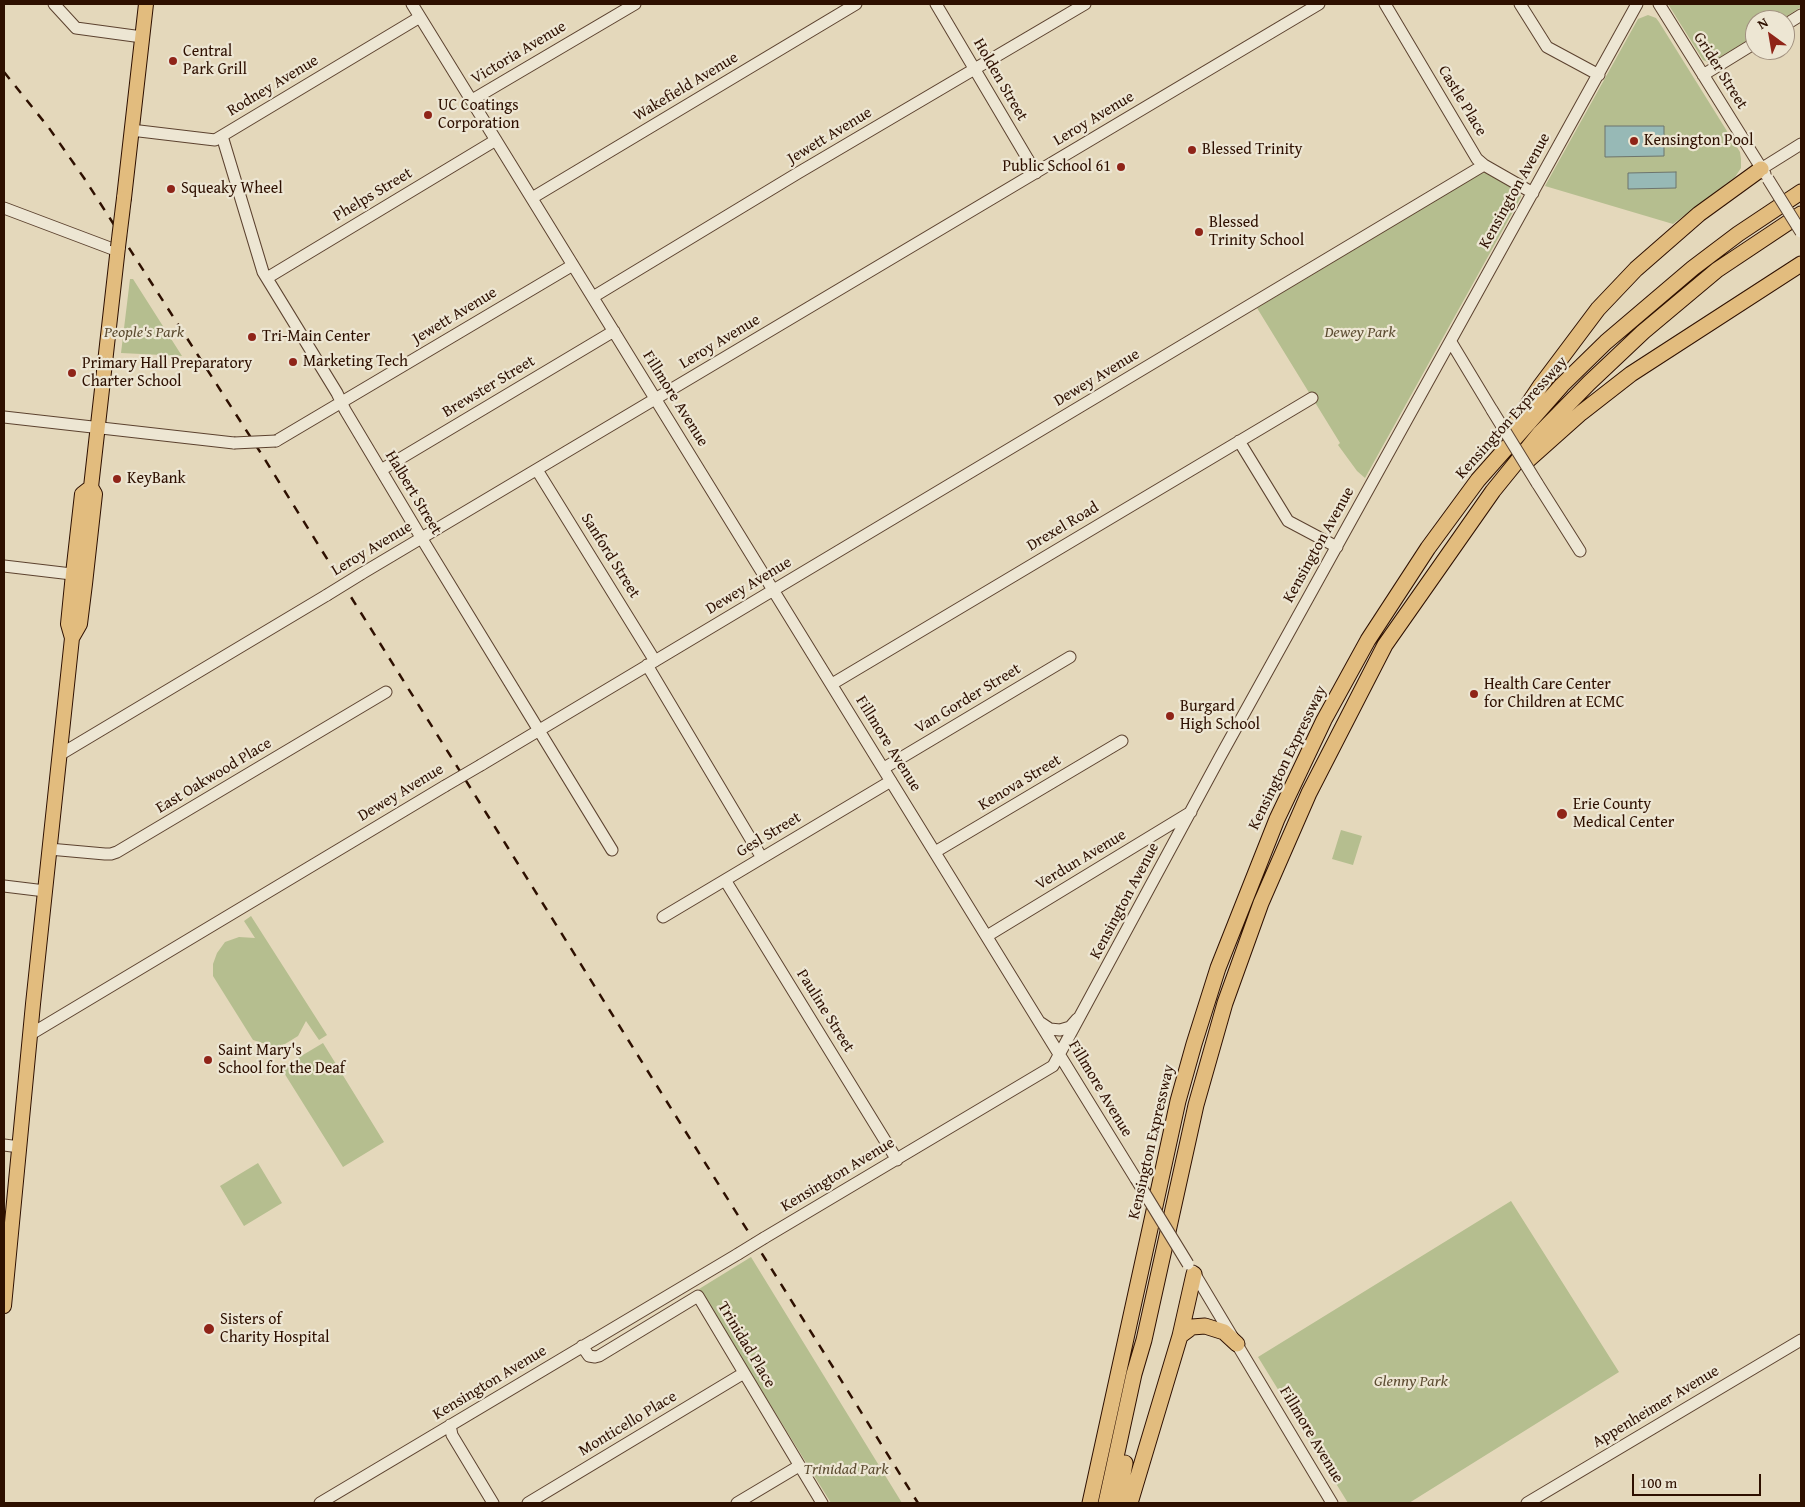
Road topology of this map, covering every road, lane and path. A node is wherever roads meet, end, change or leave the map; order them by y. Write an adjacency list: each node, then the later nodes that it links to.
1 (54, 4): 14 (street)
2 (146, 4): 14 (main road)
3 (413, 4): 13 (street, Fillmore Avenue)
4 (635, 4): 19 (street, Victoria Avenue)
5 (856, 4): 29 (street, Wakefield Avenue)
6 (936, 4): 16 (street, Holden Street)
7 (1085, 4): 16 (street, Jewett Avenue)
8 (1319, 4): 25 (street, Leroy Avenue)
9 (1385, 4): 24 (street, Castle Place)
10 (1520, 4): 17 (street)
11 (1637, 4): 17 (street, Kensington Avenue)
12 (1659, 4): 18 (street, Grider Street)
13 (420, 17): 19 (street, Fillmore Avenue); 21 (street, Rodney Avenue)
14 (142, 37): 20 (main road)
15 (1745, 49): 18 (street)
16 (975, 69): 25 (street, Holden Street); 37 (street, Jewett Avenue)
17 (1598, 75): 28 (street, Kensington Avenue)
18 (1703, 75): 26 (street, Grider Street)
19 (472, 100): 22 (street, Fillmore Avenue)
20 (131, 130): 21 (street, Rodney Avenue); 33 (main road, bridge)
21 (222, 136): 36 (street, Halbert Street)
22 (496, 140): 29 (street, Fillmore Avenue); 36 (street, Phelps Street)
23 (1801, 144): 26 (street)
24 (1484, 165): 28 (street, Castle Place); 55 (street, Dewey Avenue)
25 (1036, 173): 41 (street, Leroy Avenue)
26 (1764, 174): 32 (street, Grider Street, bridge); 48 (highway)
27 (1801, 192): 48 (highway, Kensington Expressway)
28 (1532, 193): 39 (street, Kensington Avenue)
29 (532, 198): 35 (street, Fillmore Avenue)
30 (4, 208): 33 (street)
31 (1801, 214): 49 (highway, Kensington Expressway)
32 (1801, 232)
33 (118, 249): 44 (main road)
34 (1801, 264): 49 (highway)
35 (573, 265): 37 (street, Fillmore Avenue); 42 (street, Jewett Avenue)
36 (267, 278): 42 (street, Halbert Street)
37 (593, 297): 38 (street, Fillmore Avenue)
38 (614, 331): 41 (street, Fillmore Avenue); 46 (street, Brewster Street)
39 (1451, 342): 51 (street, Kensington Avenue); 52 (street, bridge)
40 (1312, 398): 45 (street, Drexel Road)
41 (656, 399): 47 (street, Leroy Avenue); 55 (street, Fillmore Avenue)
42 (342, 402): 44 (street, Jewett Avenue, bridge); 46 (street, Halbert Street)
43 (4, 417): 44 (street, Jewett Avenue)
44 (98, 428): 54 (main road)
45 (1239, 441): 51 (street); 58 (street, Drexel Road)
46 (381, 470): 50 (street, Halbert Street)
47 (537, 470): 50 (street, Leroy Avenue); 57 (street, Sanford Street)
48 (1478, 480): 97 (highway, Kensington Expressway)
49 (1493, 491): 85 (highway, Kensington Expressway)
50 (422, 539): 60 (street, Halbert Street); 62 (street, Leroy Avenue, bridge)
51 (1337, 547): 65 (street, Kensington Avenue)
52 (1580, 551)
53 (4, 566): 54 (street)
54 (80, 575): 62 (main road)
55 (774, 590): 57 (street, Dewey Avenue); 58 (street, Fillmore Avenue)
56 (1070, 656): 63 (street, Van Gorder Street)
57 (651, 663): 60 (street, Dewey Avenue); 69 (street, Sanford Street)
58 (832, 684): 63 (street, Fillmore Avenue)
59 (386, 692): 66 (street, East Oakwood Place)
60 (539, 730): 67 (street, Halbert Street); 77 (street, Dewey Avenue, bridge)
61 (1122, 741): 68 (street, Kenova Street)
62 (60, 754): 66 (main road)
63 (884, 768): 64 (street, Fillmore Avenue)
64 (891, 781): 68 (street, Fillmore Avenue); 69 (street, Gesl Street)
65 (1191, 812): 74 (street, Verdun Avenue); 75 (street, Kensington Avenue)
66 (50, 849): 72 (main road)
67 (612, 850)
68 (935, 852): 74 (street, Fillmore Avenue)
69 (762, 858): 70 (street, Gesl Street)
70 (724, 880): 73 (street, Gesl Street); 81 (street, Pauline Street)
71 (4, 886): 72 (street)
72 (45, 891): 77 (main road)
73 (663, 916)
74 (987, 936): 76 (street, Fillmore Avenue)
75 (1082, 1013): 76 (street); 78 (street, Kensington Avenue)
76 (1040, 1022): 78 (street, Fillmore Avenue)
77 (31, 1034): 80 (main road)
78 (1060, 1055): 81 (street, Kensington Avenue); 82 (street, Fillmore Avenue, bridge)
79 (4, 1145): 80 (street)
80 (20, 1147): 83 (main road)
81 (897, 1160): 88 (street, Kensington Avenue, bridge)
82 (1191, 1269): 84 (highway); 87 (street, Fillmore Avenue)
83 (4, 1306)
84 (1180, 1336): 87 (highway); 100 (highway)
85 (1144, 1340): 98 (highway, Kensington Expressway); 99 (highway)
86 (1801, 1340): 102 (street, Appenheimer Avenue)
87 (1237, 1344): 101 (street, Fillmore Avenue)
88 (582, 1346): 89 (street, Trinidad Place); 90 (street, Kensington Avenue)
89 (744, 1373): 91 (street, Trinidad Place); 94 (street, Monticello Place)
90 (450, 1425): 92 (street, Kensington Avenue); 93 (street)
91 (799, 1466): 95 (street); 96 (street, Trinidad Place)
92 (320, 1503)
93 (493, 1503)
94 (528, 1503)
95 (737, 1503)
96 (822, 1503)
97 (1090, 1503)
98 (1106, 1503)
99 (1118, 1503)
100 (1130, 1503)
101 (1332, 1503)
102 (1527, 1503)

